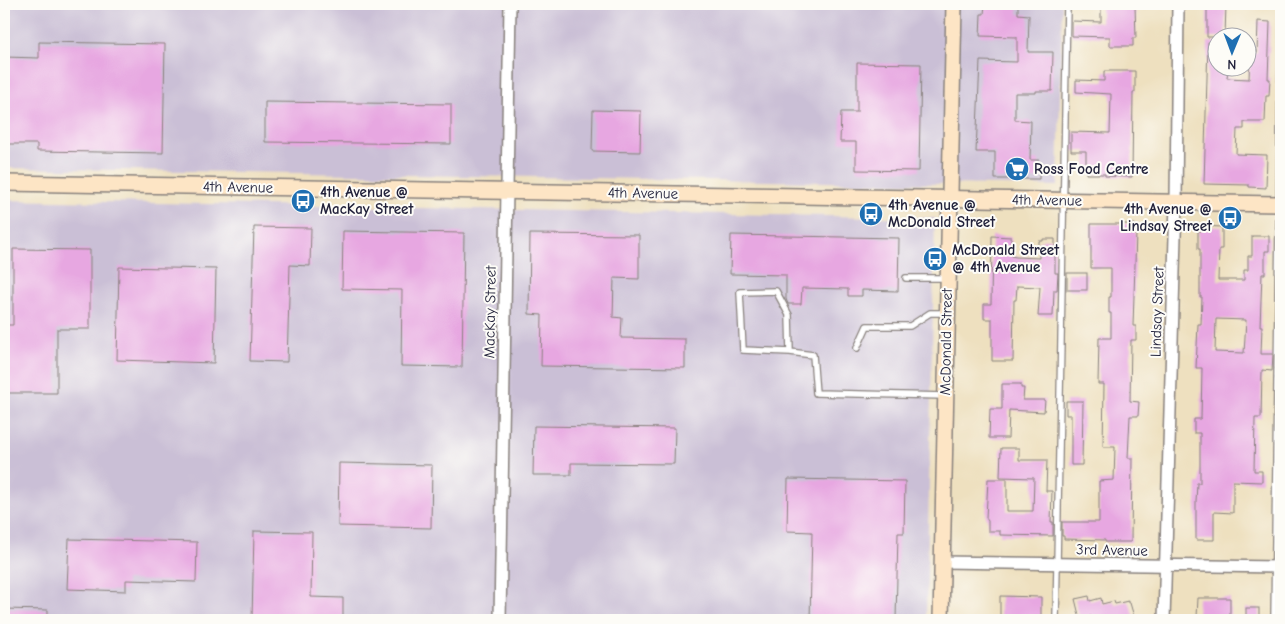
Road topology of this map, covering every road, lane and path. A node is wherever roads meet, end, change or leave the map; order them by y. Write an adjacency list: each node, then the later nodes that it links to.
1 (510, 4): 7 (street, MacKay Street)
2 (954, 4): 8 (street, McDonald Street)
3 (1067, 4): 9 (lane)
4 (1178, 4): 10 (street, Lindsay Street)
5 (1281, 64): 11 (lane)
6 (4, 183): 7 (street, 4th Avenue)
7 (508, 192): 8 (street, 4th Avenue); 22 (street, MacKay Street)
8 (951, 199): 9 (street, 4th Avenue); 13 (street, McDonald Street)
9 (1064, 200): 10 (street, 4th Avenue); 19 (lane)
10 (1176, 202): 11 (street, 4th Avenue); 20 (street, Lindsay Street)
11 (1280, 204): 21 (lane)
12 (906, 278): 13 (lane)
13 (948, 278): 14 (street, McDonald Street)
14 (946, 312): 15 (lane); 17 (street, McDonald Street)
15 (857, 348)
16 (790, 352): 16 (lane); 17 (lane)
17 (945, 396): 18 (street, McDonald Street)
18 (942, 562): 19 (street, 3rd Avenue); 23 (street, McDonald Street)
19 (1056, 564): 20 (street, 3rd Avenue); 24 (lane)
20 (1165, 565): 21 (street, 3rd Avenue); 25 (street, Lindsay Street)
21 (1279, 567): 26 (lane)
22 (500, 620)
23 (941, 620)
24 (1056, 620)
25 (1164, 620)
26 (1274, 620)

